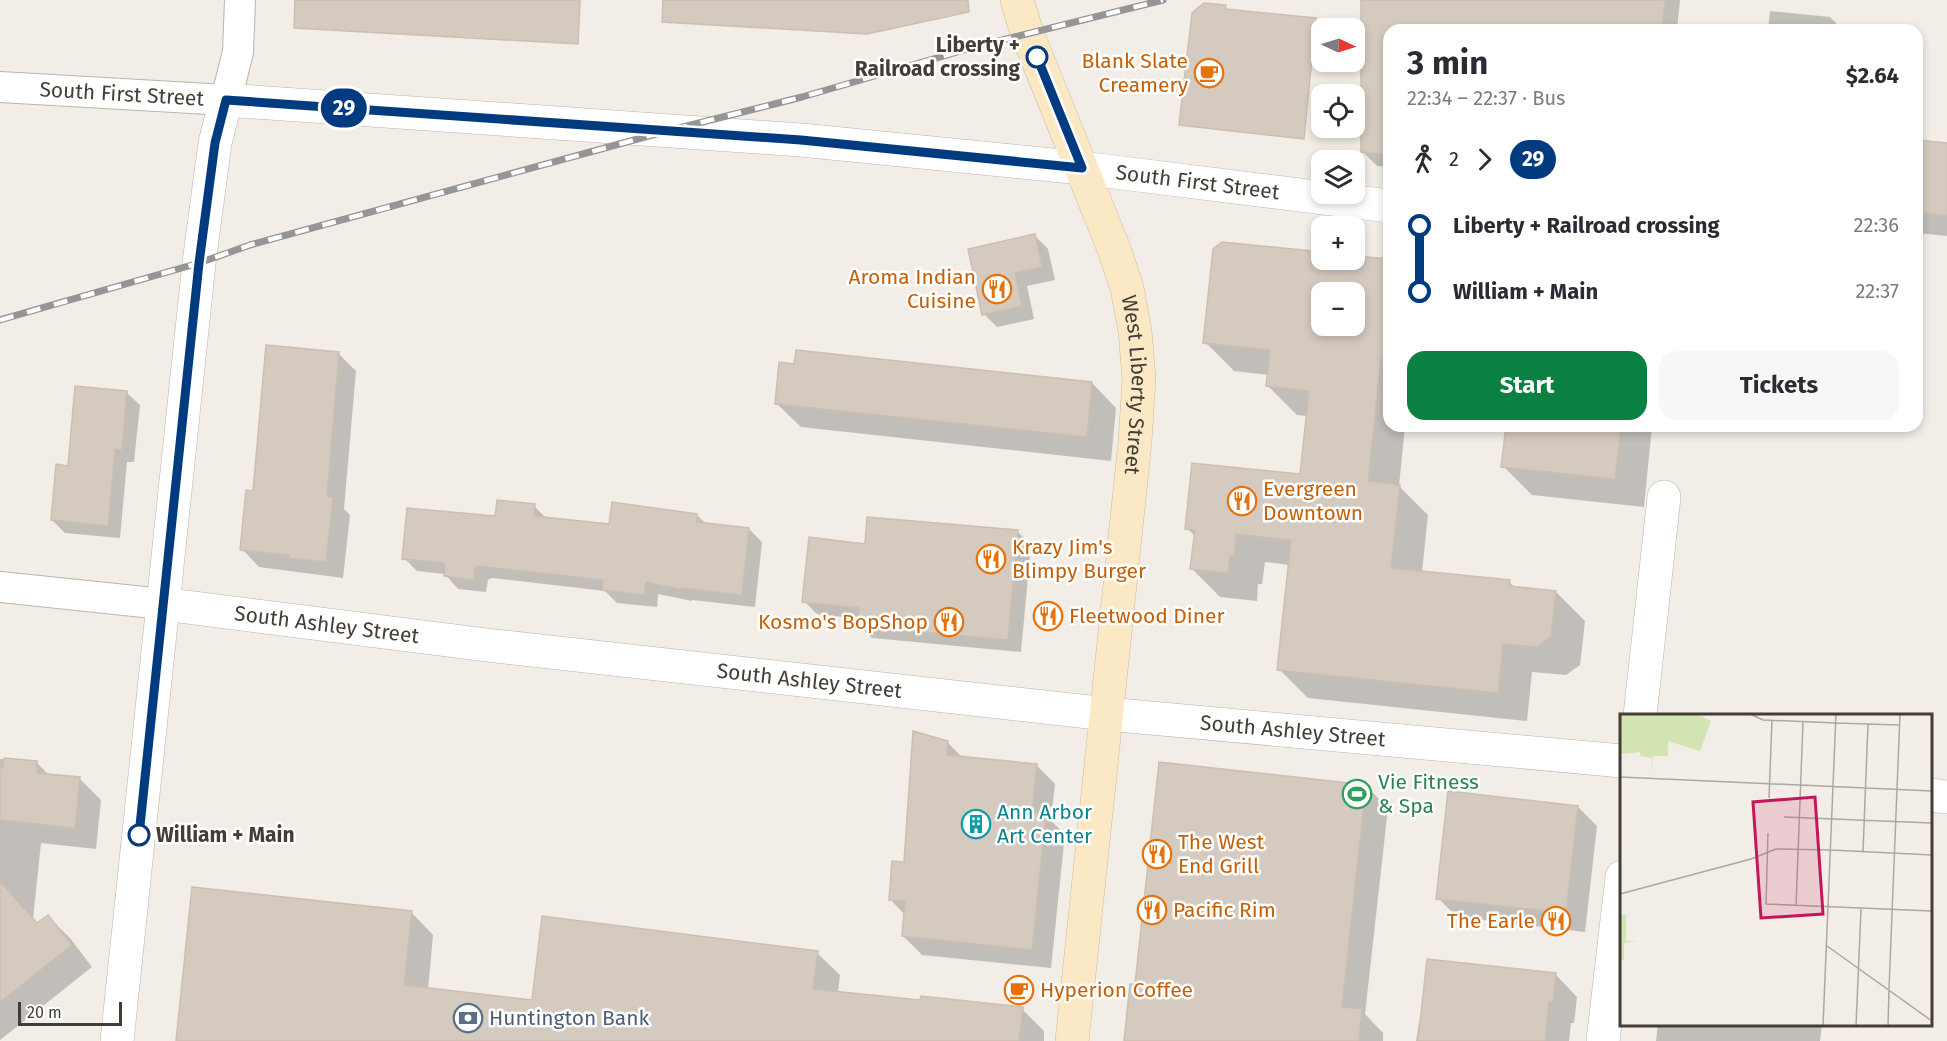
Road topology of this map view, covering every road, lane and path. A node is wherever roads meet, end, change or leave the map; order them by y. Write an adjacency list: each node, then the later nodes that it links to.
1 (240, 0): 4 (street)
2 (1017, 0): 5 (main road, West Liberty Street)
3 (0, 87): 4 (street, South First Street)
4 (226, 100): 5 (street, South First Street); 9 (street)
5 (1082, 168): 6 (street, South First Street); 10 (main road, West Liberty Street)
6 (1383, 205)
7 (1664, 497): 11 (street)
8 (0, 587): 9 (street, South Ashley Street)
9 (163, 604): 10 (street, South Ashley Street); 16 (street)
10 (1107, 714): 12 (street, South Ashley Street); 17 (main road, West Liberty Street)
11 (1640, 714)
12 (1620, 760)
13 (1932, 795): 14 (street)
14 (1947, 797)
15 (1620, 894): 18 (street)
16 (117, 1041)
17 (1072, 1041)
18 (1603, 1041)

